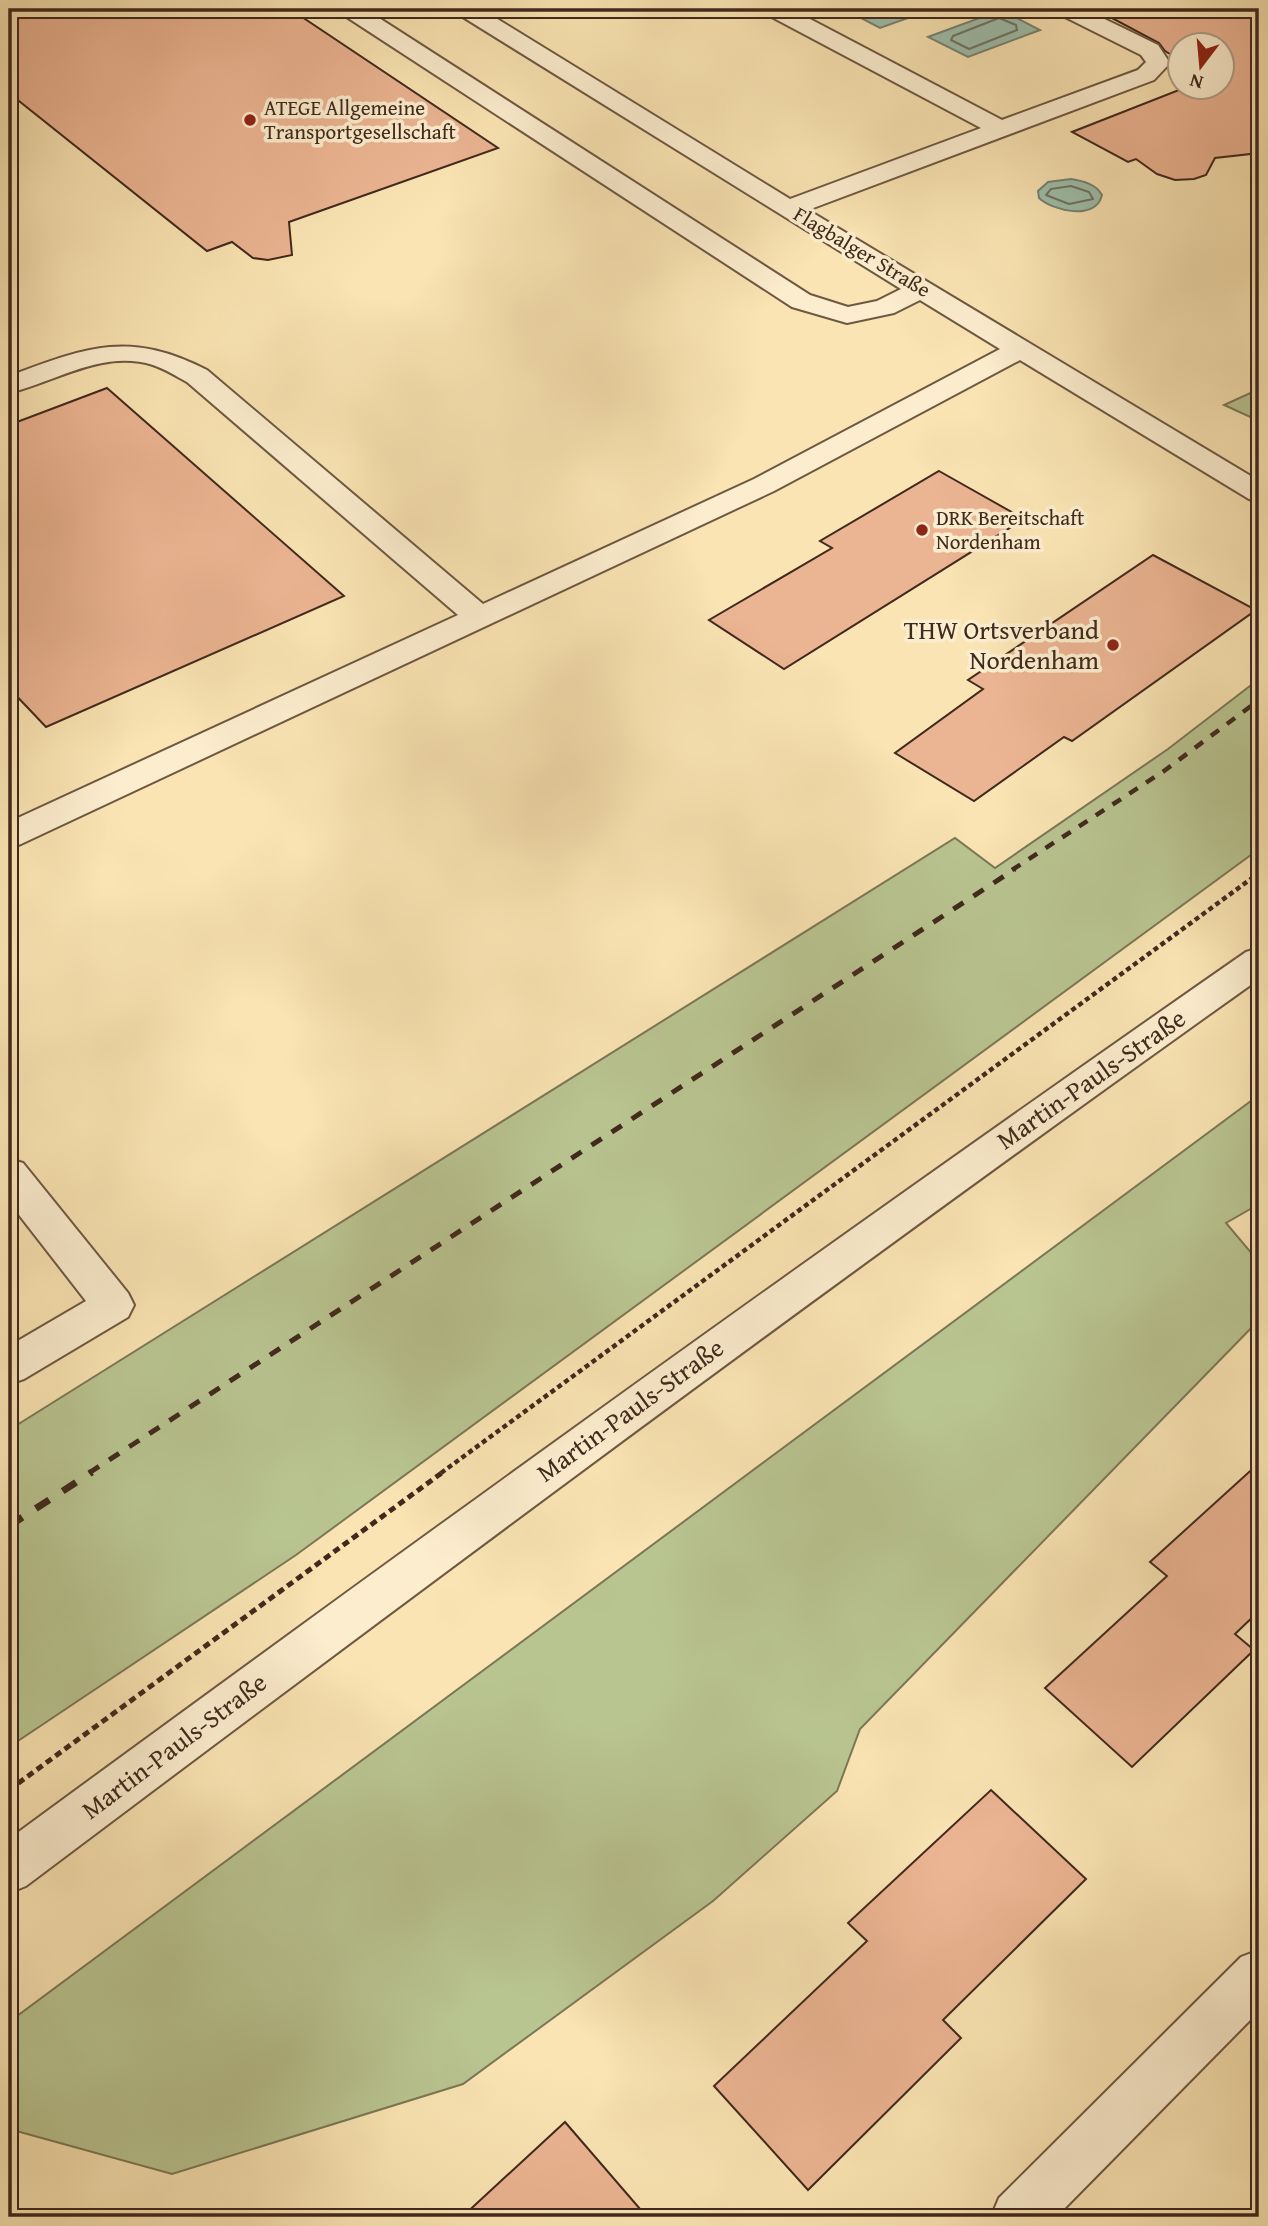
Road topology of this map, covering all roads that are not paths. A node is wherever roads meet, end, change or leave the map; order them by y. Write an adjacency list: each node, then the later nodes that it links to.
1 (350, 9): 7 (street)
2 (467, 9): 6 (street, Flagbalger Straße)
3 (774, 9): 5 (street)
4 (1067, 9): 5 (street)
5 (1000, 130): 6 (street)
6 (788, 209): 7 (street, Flagbalger Straße)
7 (923, 288): 8 (street, Flagbalger Straße)
8 (1022, 348): 10 (street, Flagbalger Straße); 11 (street)
9 (9, 385): 11 (street)
10 (1259, 493)
11 (478, 616): 12 (street)
12 (9, 836)
13 (1259, 961): 16 (street, Martin-Pauls-Straße)
14 (9, 1174): 15 (street)
15 (9, 1367)
16 (9, 1869)
17 (1259, 1975): 18 (street)
18 (1018, 2217)

